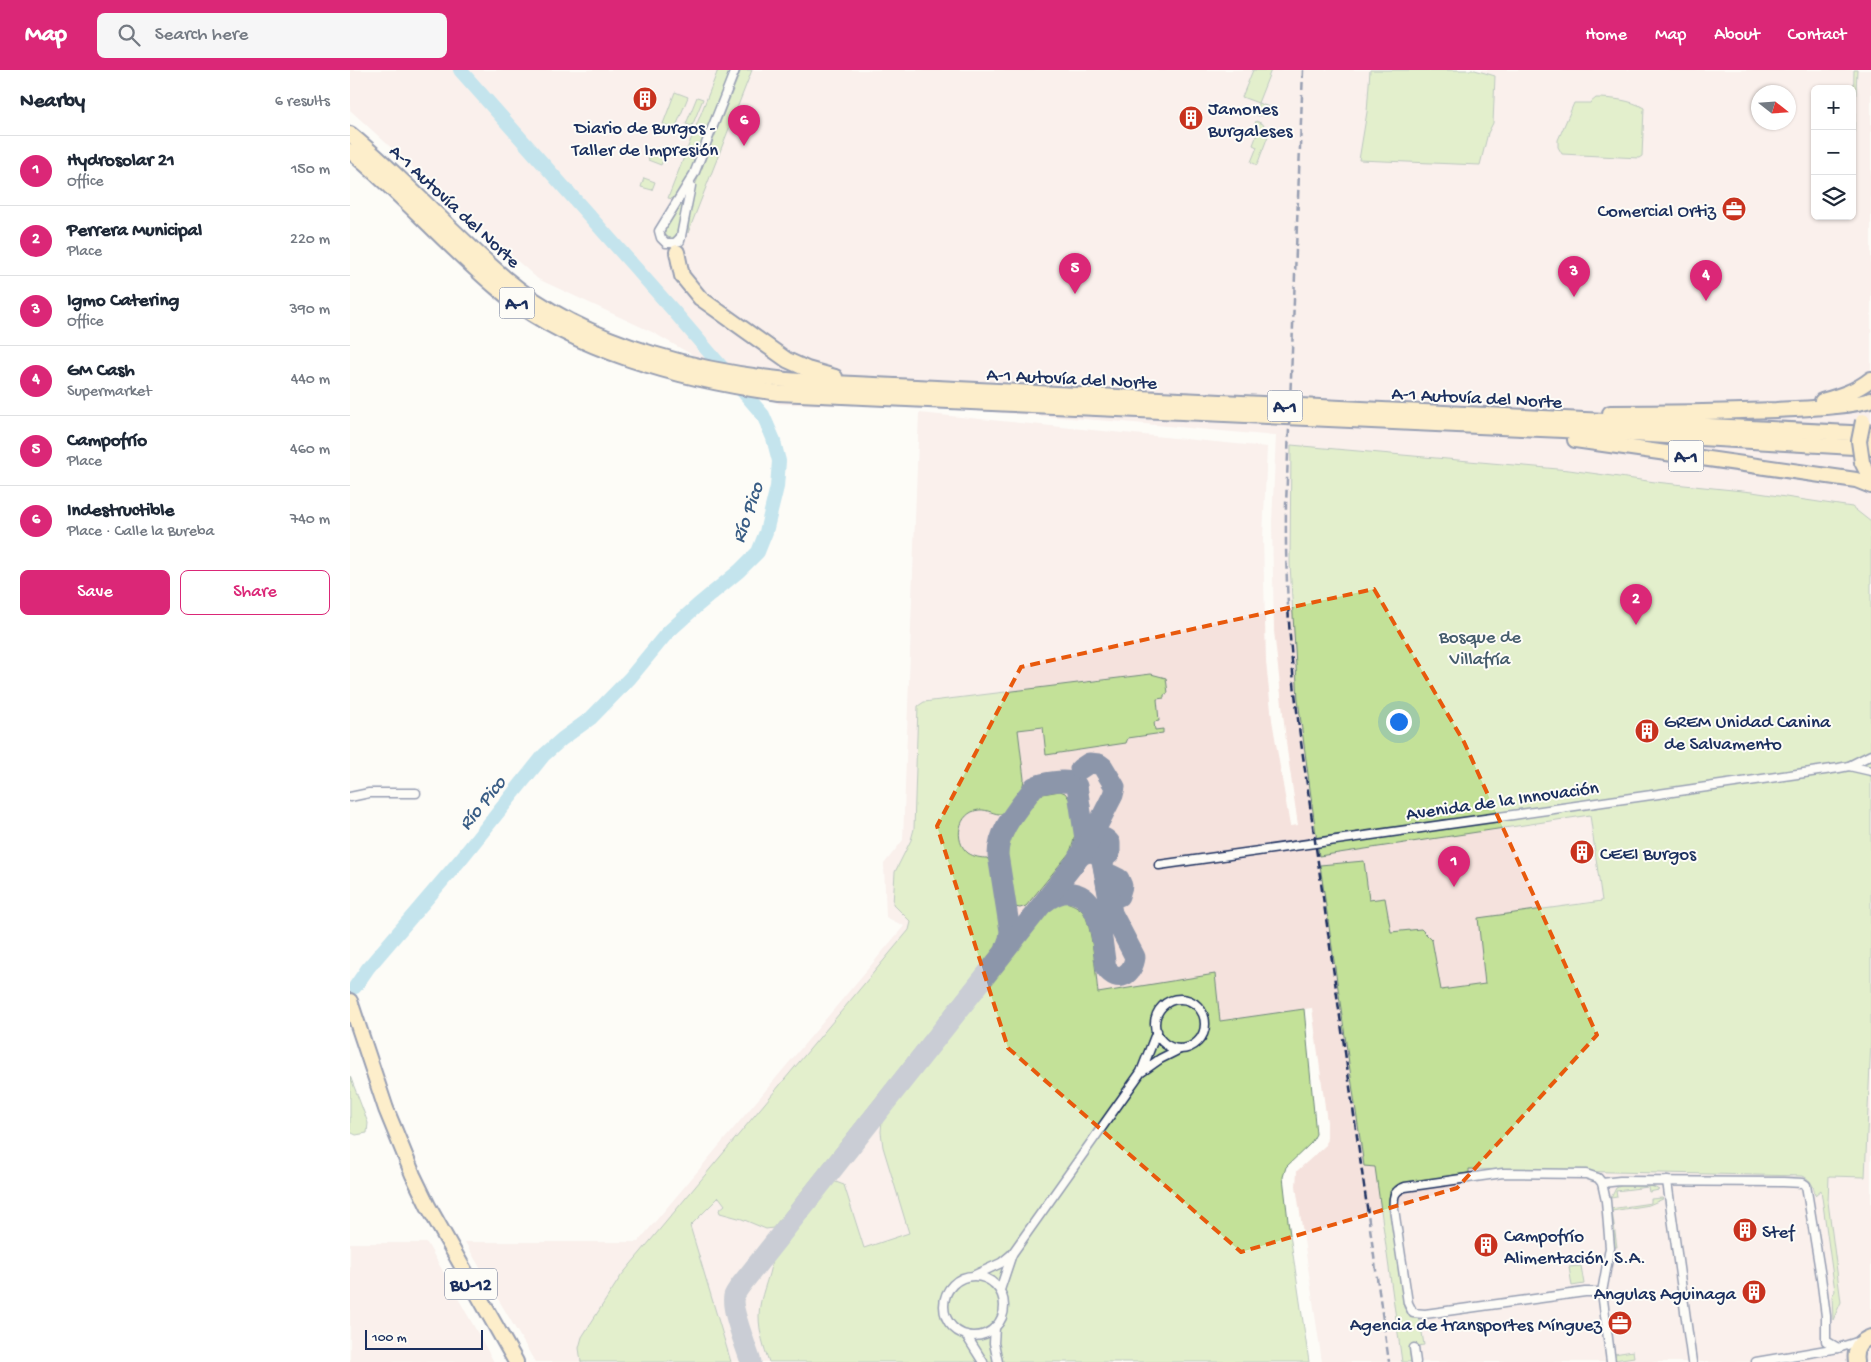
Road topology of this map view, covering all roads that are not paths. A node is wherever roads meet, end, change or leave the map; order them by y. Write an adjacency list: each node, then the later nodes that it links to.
1 (735, 70): 4 (street)
2 (350, 134): 8 (highway, A-1 Autovía del Norte / A-1)
3 (350, 151): 13 (highway, A-1 Autovía del Norte / A-1)
4 (694, 174): 5 (street); 5 (street)
5 (681, 237): 6 (street)
6 (677, 252): 8 (highway)
7 (1871, 379): 12 (highway)
8 (1020, 393): 11 (highway, A-1 Autovía del Norte / A-1)
9 (1871, 400): 12 (highway)
10 (1871, 407): 16 (highway, bridge)
11 (1434, 413): 12 (highway); 14 (highway, A-1 Autovía del Norte / A-1)
12 (1717, 413)
13 (1450, 426): 15 (highway, A-1 Autovía del Norte / A-1); 17 (highway, A-1)
14 (1871, 434)
15 (1871, 448)
16 (1871, 480)
17 (1871, 486)
18 (1871, 754): 19 (street, Avenida de la Innovación)
19 (1849, 766): 20 (street, Avenida de la Innovación); 23 (street, Avenida de la Innovación)
20 (1871, 771)
21 (416, 793): 22 (street)
22 (350, 797)
23 (1159, 864)
24 (350, 1001): 39 (highway, BU-12)
25 (1156, 1031): 26 (street); 26 (street); 27 (street)
26 (1180, 1049): 27 (street)
27 (1142, 1072): 30 (street)
28 (1667, 1181): 29 (street); 38 (street); 44 (street)
29 (1602, 1183): 33 (street); 33 (street)
30 (1012, 1254): 31 (street); 32 (street)
31 (975, 1275): 32 (street); 35 (street)
32 (1000, 1290): 34 (street)
33 (1602, 1292): 43 (street)
34 (995, 1327): 35 (street); 41 (street)
35 (966, 1335): 40 (street)
36 (1867, 1339): 38 (street); 46 (highway)
37 (1414, 1348): 42 (street)
38 (1838, 1348): 45 (street)
39 (516, 1362)
40 (983, 1362)
41 (998, 1362)
42 (1416, 1362)
43 (1611, 1362)
44 (1692, 1362)
45 (1756, 1362)
46 (1856, 1362)

